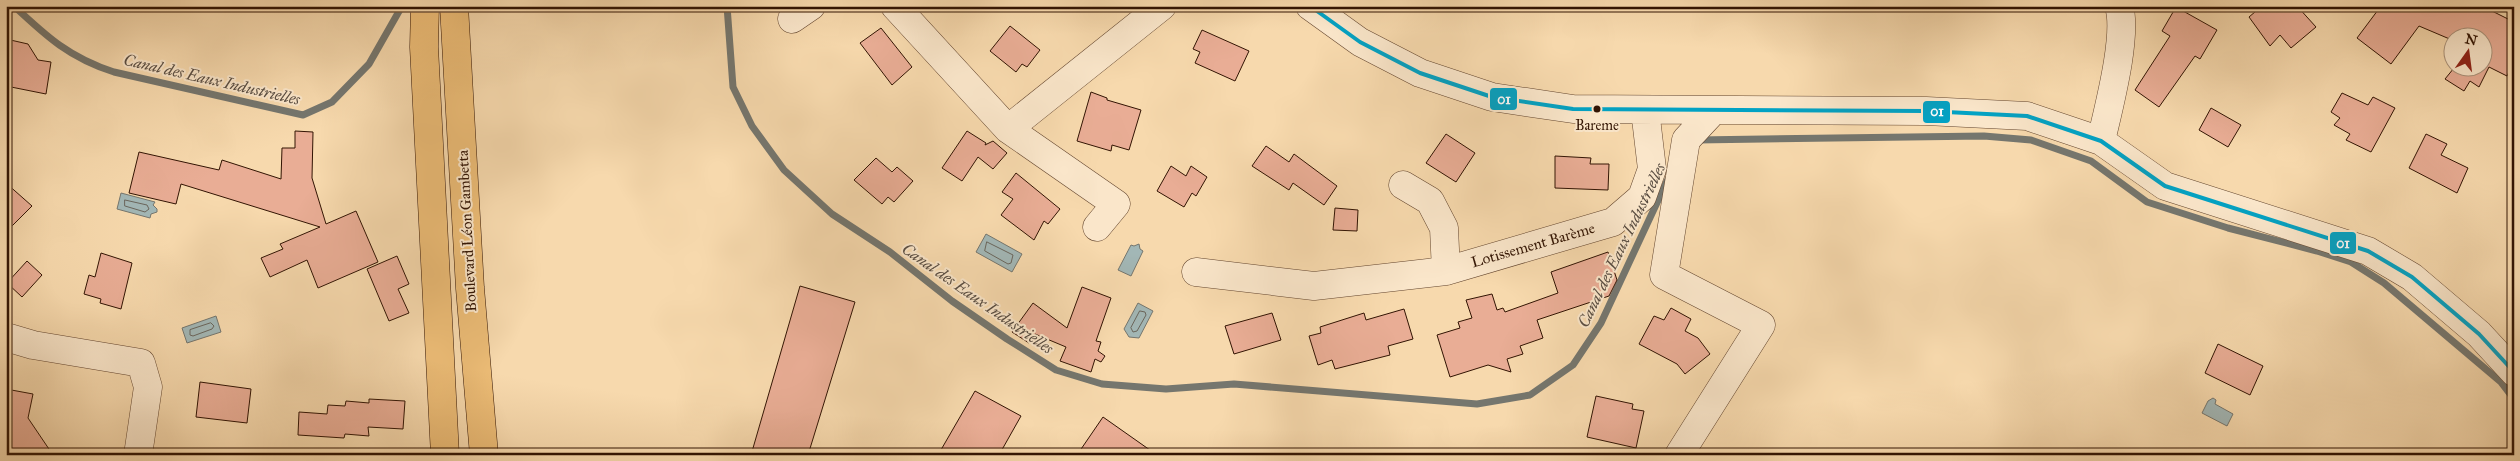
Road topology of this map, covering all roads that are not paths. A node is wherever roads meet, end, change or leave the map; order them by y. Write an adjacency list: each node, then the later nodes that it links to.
1 (425, 6): 18 (main road)
2 (454, 6): 19 (main road, Boulevard Léon Gambetta)
3 (896, 6): 9 (street)
4 (1162, 6): 9 (street)
5 (1310, 6): 7 (street)
6 (2119, 6): 10 (street)
7 (1645, 110): 8 (street); 13 (street, Lotissement Barème)
8 (1713, 111): 10 (street); 20 (street)
9 (1008, 129): 12 (street)
10 (2101, 141): 16 (street)
11 (1403, 185): 13 (street)
12 (1097, 227)
13 (1446, 271): 14 (street, Lotissement Barème)
14 (1196, 272)
15 (6, 338): 17 (street)
16 (2514, 372)
17 (138, 455)
18 (445, 455)
19 (484, 455)
20 (1680, 455)

